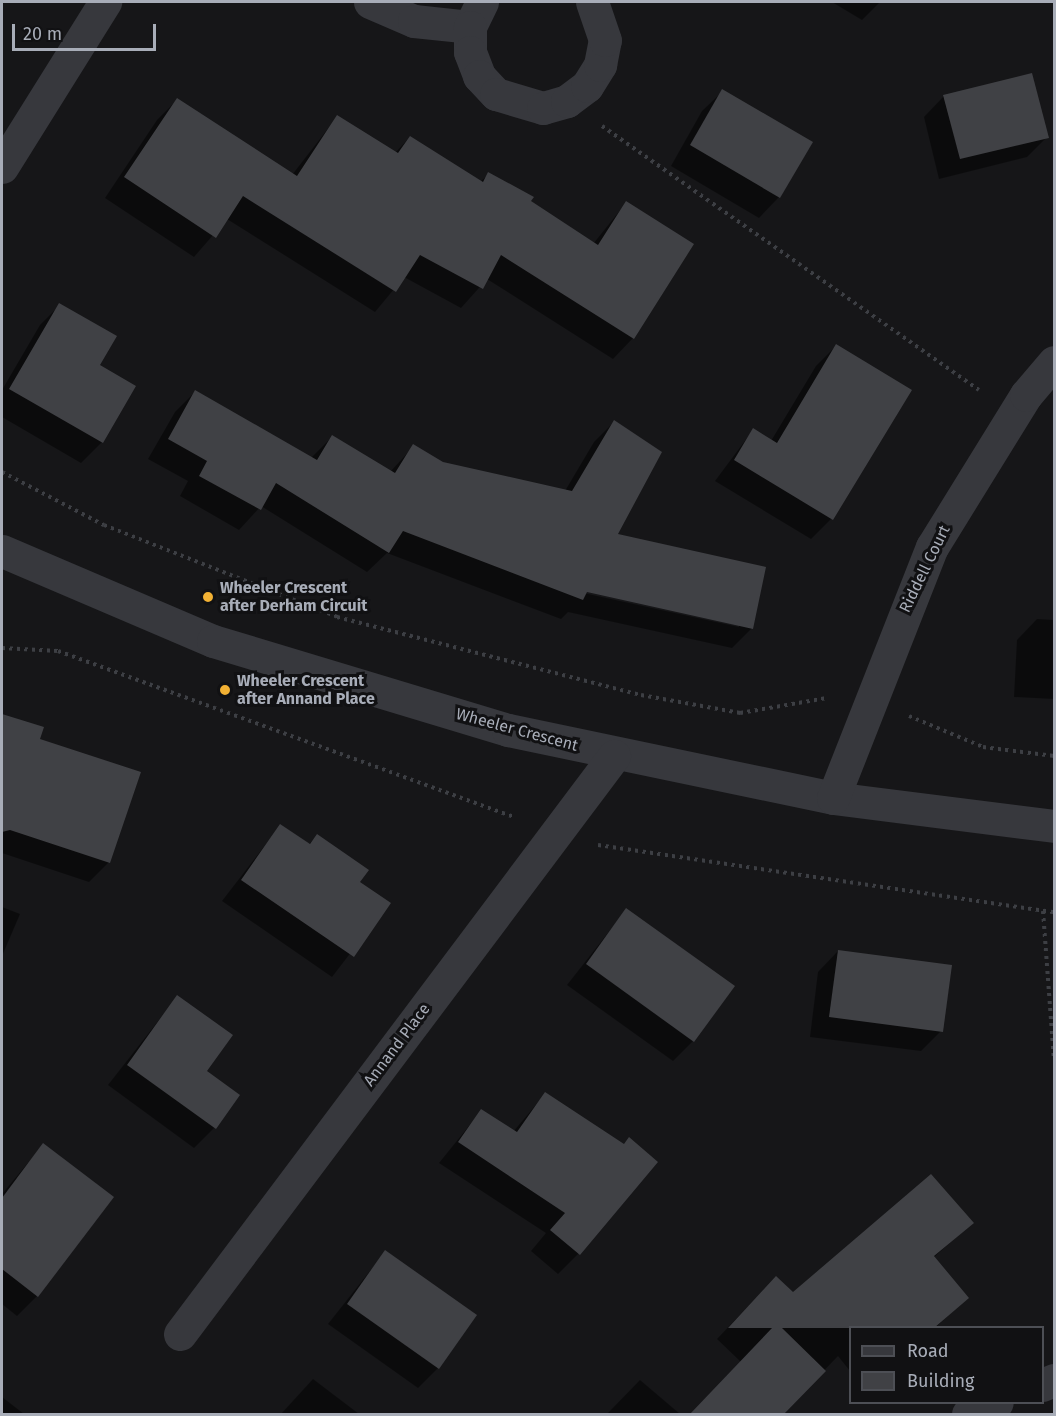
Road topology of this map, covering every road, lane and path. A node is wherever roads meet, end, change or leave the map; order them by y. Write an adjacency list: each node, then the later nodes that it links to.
1 (105, 2): 6 (street)
2 (370, 2): 4 (street)
3 (592, 2): 5 (street)
4 (476, 14): 5 (street)
5 (567, 101): 8 (path)
6 (2, 167)
7 (1054, 362): 8 (street, Riddell Court)
8 (1013, 415): 12 (street, Riddell Court)
9 (2, 472): 12 (path)
10 (2, 551): 13 (street, Wheeler Crescent)
11 (2, 648): 17 (path)
12 (868, 704): 14 (path); 15 (street, Riddell Court)
13 (614, 756): 15 (street, Wheeler Crescent); 17 (street, Annand Place)
14 (1054, 756)
15 (833, 798): 16 (street, Wheeler Crescent)
16 (1054, 826)
17 (558, 831): 18 (path); 21 (street, Annand Place)
18 (1043, 911): 19 (path); 20 (path)
19 (1054, 912)
20 (1054, 1060)
21 (180, 1334)
22 (992, 1404): 23 (street)
23 (968, 1414)

